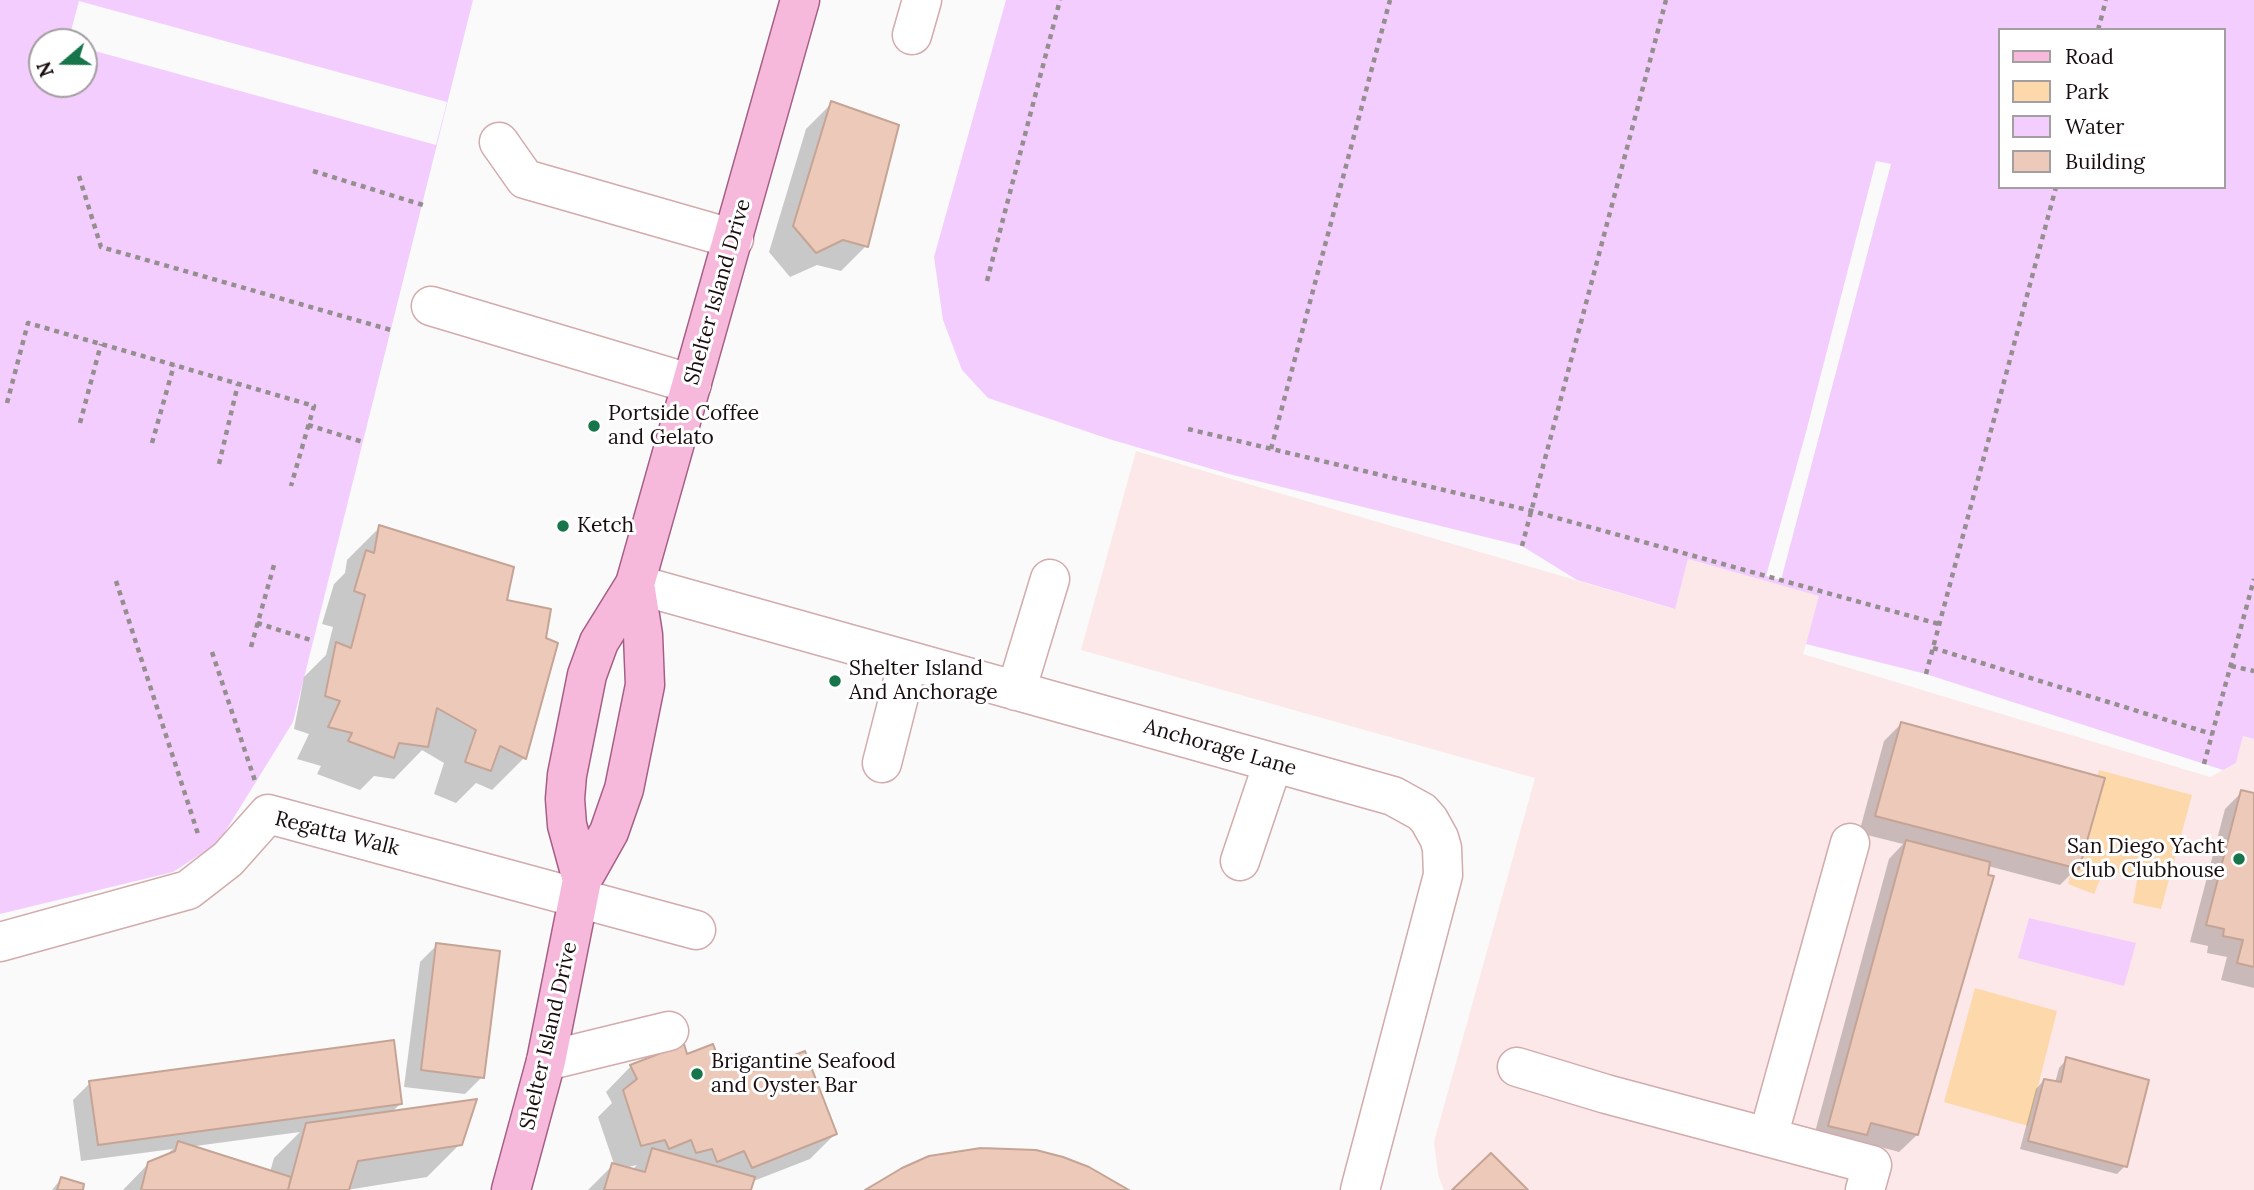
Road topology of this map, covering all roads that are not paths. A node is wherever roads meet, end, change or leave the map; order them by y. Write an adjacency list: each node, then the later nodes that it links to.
1 (800, 0): 3 (main road, Shelter Island Drive)
2 (499, 142): 3 (street)
3 (734, 239): 5 (main road, Shelter Island Drive)
4 (431, 306): 5 (street)
5 (692, 384): 7 (main road, Shelter Island Drive)
6 (1050, 579): 9 (street)
7 (635, 584): 8 (street, Anchorage Lane); 14 (main road, Shelter Island Drive); 14 (main road, Shelter Island Drive)
8 (908, 660): 9 (street, Anchorage Lane); 10 (street)
9 (1016, 691): 11 (street, Anchorage Lane)
10 (882, 763)
11 (1273, 763): 13 (street); 22 (street, Anchorage Lane)
12 (1850, 843): 20 (street)
13 (1240, 861)
14 (581, 889): 15 (street); 16 (street, Regatta Walk); 18 (main road, Shelter Island Drive)
15 (696, 930)
16 (0, 942)
17 (669, 1031): 18 (street)
18 (546, 1061): 21 (main road, Shelter Island Drive)
19 (1517, 1067): 20 (street)
20 (1768, 1137): 23 (street)
21 (511, 1190)
22 (1360, 1190)
23 (1865, 1190)

